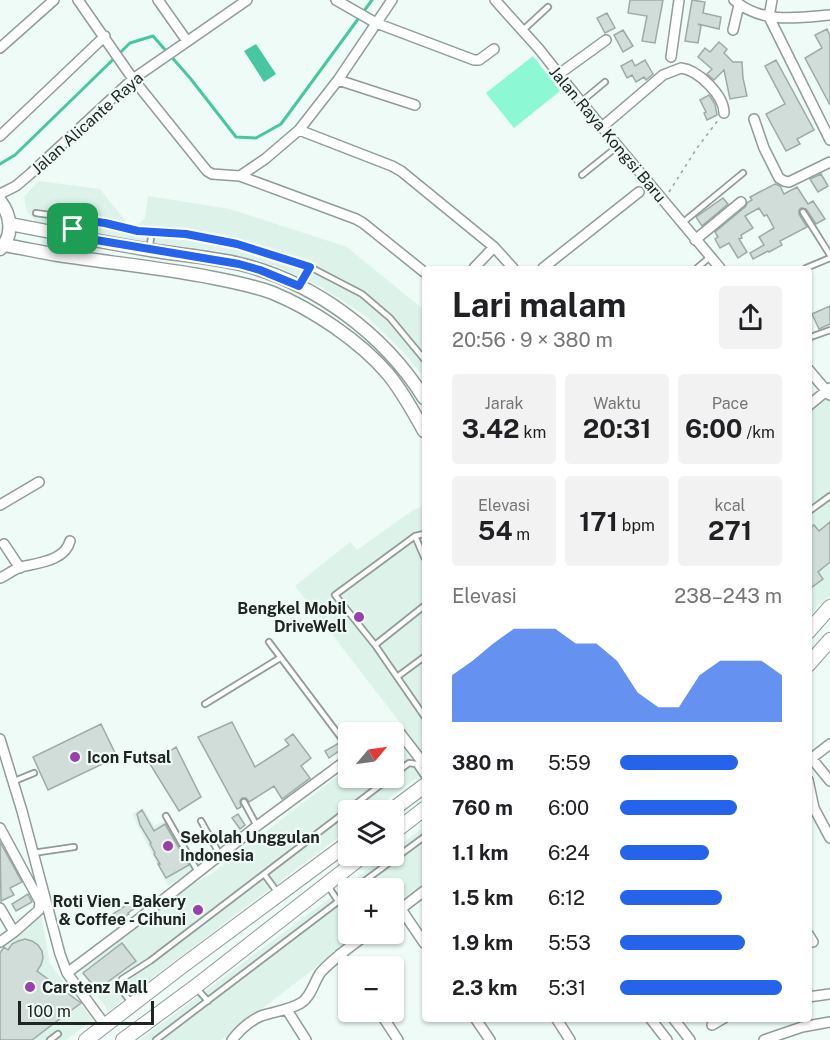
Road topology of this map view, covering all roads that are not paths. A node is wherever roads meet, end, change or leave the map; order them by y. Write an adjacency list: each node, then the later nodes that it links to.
1 (54, 0): 24 (street)
2 (78, 0): 21 (street)
3 (158, 0): 23 (street)
4 (247, 0): 12 (street, Jalan Alicante Raya)
5 (336, 0): 13 (street)
6 (392, 0): 18 (street)
7 (495, 0): 20 (street, Jalan Raya Kongsi Baru)
8 (679, 0): 26 (street)
9 (753, 0): 15 (street)
10 (771, 0): 17 (street)
11 (737, 2): 15 (street); 19 (street)
12 (236, 3): 23 (street, Jalan Alicante Raya)
13 (352, 5): 18 (street)
14 (548, 7): 20 (lane)
15 (750, 11): 17 (street)
16 (830, 15): 17 (street)
17 (769, 17): 38 (street)
18 (374, 22): 25 (street); 29 (street)
19 (733, 30)
20 (522, 32): 27 (street, Jalan Raya Kongsi Baru)
21 (105, 36): 28 (street); 37 (street)
22 (606, 40): 27 (street)
23 (184, 44): 28 (street, Jalan Alicante Raya)
24 (0, 48)
25 (494, 49)
26 (671, 57)
27 (559, 74): 31 (street, Jalan Raya Kongsi Baru)
28 (133, 79): 43 (street); 44 (street, Jalan Alicante Raya)
29 (338, 80): 32 (street); 36 (street)
30 (605, 82): 31 (lane)
31 (581, 102): 35 (street, Jalan Raya Kongsi Baru)
32 (415, 105)
33 (724, 113): 35 (street)
34 (754, 119): 40 (street)
35 (602, 127): 39 (street, Jalan Raya Kongsi Baru)
36 (299, 130): 43 (street); 58 (street)
37 (0, 136)
38 (830, 140)
39 (618, 146): 42 (lane); 53 (street, Jalan Raya Kongsi Baru)
40 (830, 162)
41 (743, 173): 53 (lane)
42 (582, 175)
43 (240, 176): 69 (street)
44 (16, 186): 46 (street, Jalan Alicante Raya); 48 (street, Jalan Alicante Raya)
45 (639, 192): 64 (street)
46 (0, 194)
47 (741, 202): 56 (street)
48 (2, 204): 52 (street)
49 (803, 212): 60 (lane)
50 (36, 213): 51 (lane)
51 (75, 219): 54 (lane); 55 (lane)
52 (10, 224): 55 (street); 57 (street)
53 (681, 224): 56 (street, Jalan Raya Kongsi Baru)
54 (152, 232): 59 (lane); 68 (lane)
55 (72, 236): 59 (street)
56 (695, 240): 61 (street, Jalan Raya Kongsi Baru)
57 (2, 247): 73 (street)
58 (494, 247): 62 (street); 63 (street)
59 (149, 250): 70 (street)
60 (830, 256): 67 (lane)
61 (710, 257): 65 (lane); 66 (street, Jalan Raya Kongsi Baru)
62 (476, 266)
63 (507, 266)
64 (546, 266)
65 (699, 266)
66 (718, 266)
67 (810, 266)
68 (310, 267): 70 (lane); 75 (lane)
69 (422, 270)
70 (299, 286): 71 (street)
71 (354, 321): 73 (street); 78 (street)
72 (830, 330): 74 (lane)
73 (343, 334): 80 (street)
74 (812, 337)
75 (422, 357)
76 (812, 373): 77 (street)
77 (829, 391): 79 (street)
78 (422, 395)
79 (812, 403)
80 (422, 427)
81 (39, 482): 83 (street)
82 (830, 495): 84 (lane)
83 (0, 505)
84 (812, 509)
85 (422, 534): 86 (lane)
86 (415, 536): 89 (lane); 97 (lane)
87 (70, 541): 90 (street)
88 (4, 544): 90 (street)
89 (422, 552)
90 (20, 568): 91 (street)
91 (0, 578)
92 (830, 607): 94 (main road)
93 (422, 608): 97 (lane)
94 (812, 624)
95 (830, 640): 100 (main road)
96 (269, 642): 98 (lane)
97 (375, 645): 101 (lane)
98 (280, 658): 102 (lane); 104 (lane)
99 (422, 658): 101 (lane)
100 (812, 660)
101 (397, 677): 103 (lane)
102 (205, 704)
103 (422, 713)
104 (338, 734)
105 (404, 738): 110 (street)
106 (0, 739): 116 (street)
107 (830, 744): 108 (street)
108 (812, 757)
109 (812, 760): 115 (street)
110 (422, 761)
111 (338, 766): 126 (street)
112 (404, 767): 114 (lane)
113 (34, 773): 116 (lane)
114 (422, 773)
115 (830, 781)
116 (12, 782): 132 (street)
117 (376, 788): 136 (lane)
118 (422, 788): 120 (main road)
119 (812, 799): 129 (street)
120 (404, 801)
121 (244, 802): 126 (lane)
122 (422, 811): 125 (main road)
123 (166, 816): 135 (lane)
124 (201, 821): 133 (lane)
125 (404, 824)
126 (257, 826): 133 (street)
127 (0, 828): 145 (street)
128 (422, 838): 137 (lane)
129 (830, 838)
130 (74, 847): 132 (lane)
131 (338, 851): 140 (main road)
132 (33, 853): 150 (street)
133 (220, 855): 135 (street)
134 (350, 866): 138 (main road)
135 (198, 872): 150 (street)
136 (264, 874): 140 (lane); 155 (lane)
137 (369, 878)
138 (326, 884): 141 (lane); 151 (main road)
139 (422, 893): 142 (street)
140 (279, 895): 155 (main road)
141 (338, 901): 154 (lane)
142 (404, 907)
143 (0, 908): 145 (street)
144 (404, 920): 146 (street)
145 (14, 933): 147 (street)
146 (422, 941)
147 (0, 942)
148 (354, 944): 149 (street)
149 (340, 954): 156 (street)
150 (67, 973): 164 (street)
151 (195, 987): 154 (lane); 169 (main road)
152 (830, 994): 153 (street)
153 (812, 996)
154 (208, 1001): 170 (lane)
155 (132, 1004): 164 (main road)
156 (287, 1010): 171 (street); 172 (street)
157 (386, 1022): 173 (street)
158 (478, 1022): 174 (street)
159 (559, 1022): 175 (street)
160 (653, 1022): 176 (street)
161 (676, 1022): 177 (street)
162 (718, 1022): 165 (street)
163 (830, 1022): 178 (street)
164 (105, 1025): 168 (main road)
165 (712, 1026)
166 (58, 1034): 167 (lane)
167 (50, 1040)
168 (86, 1040)
169 (123, 1040)
170 (156, 1040)
171 (232, 1040)
172 (306, 1040)
173 (398, 1040)
174 (490, 1040)
175 (570, 1040)
176 (667, 1040)
177 (690, 1040)
178 (764, 1040)

